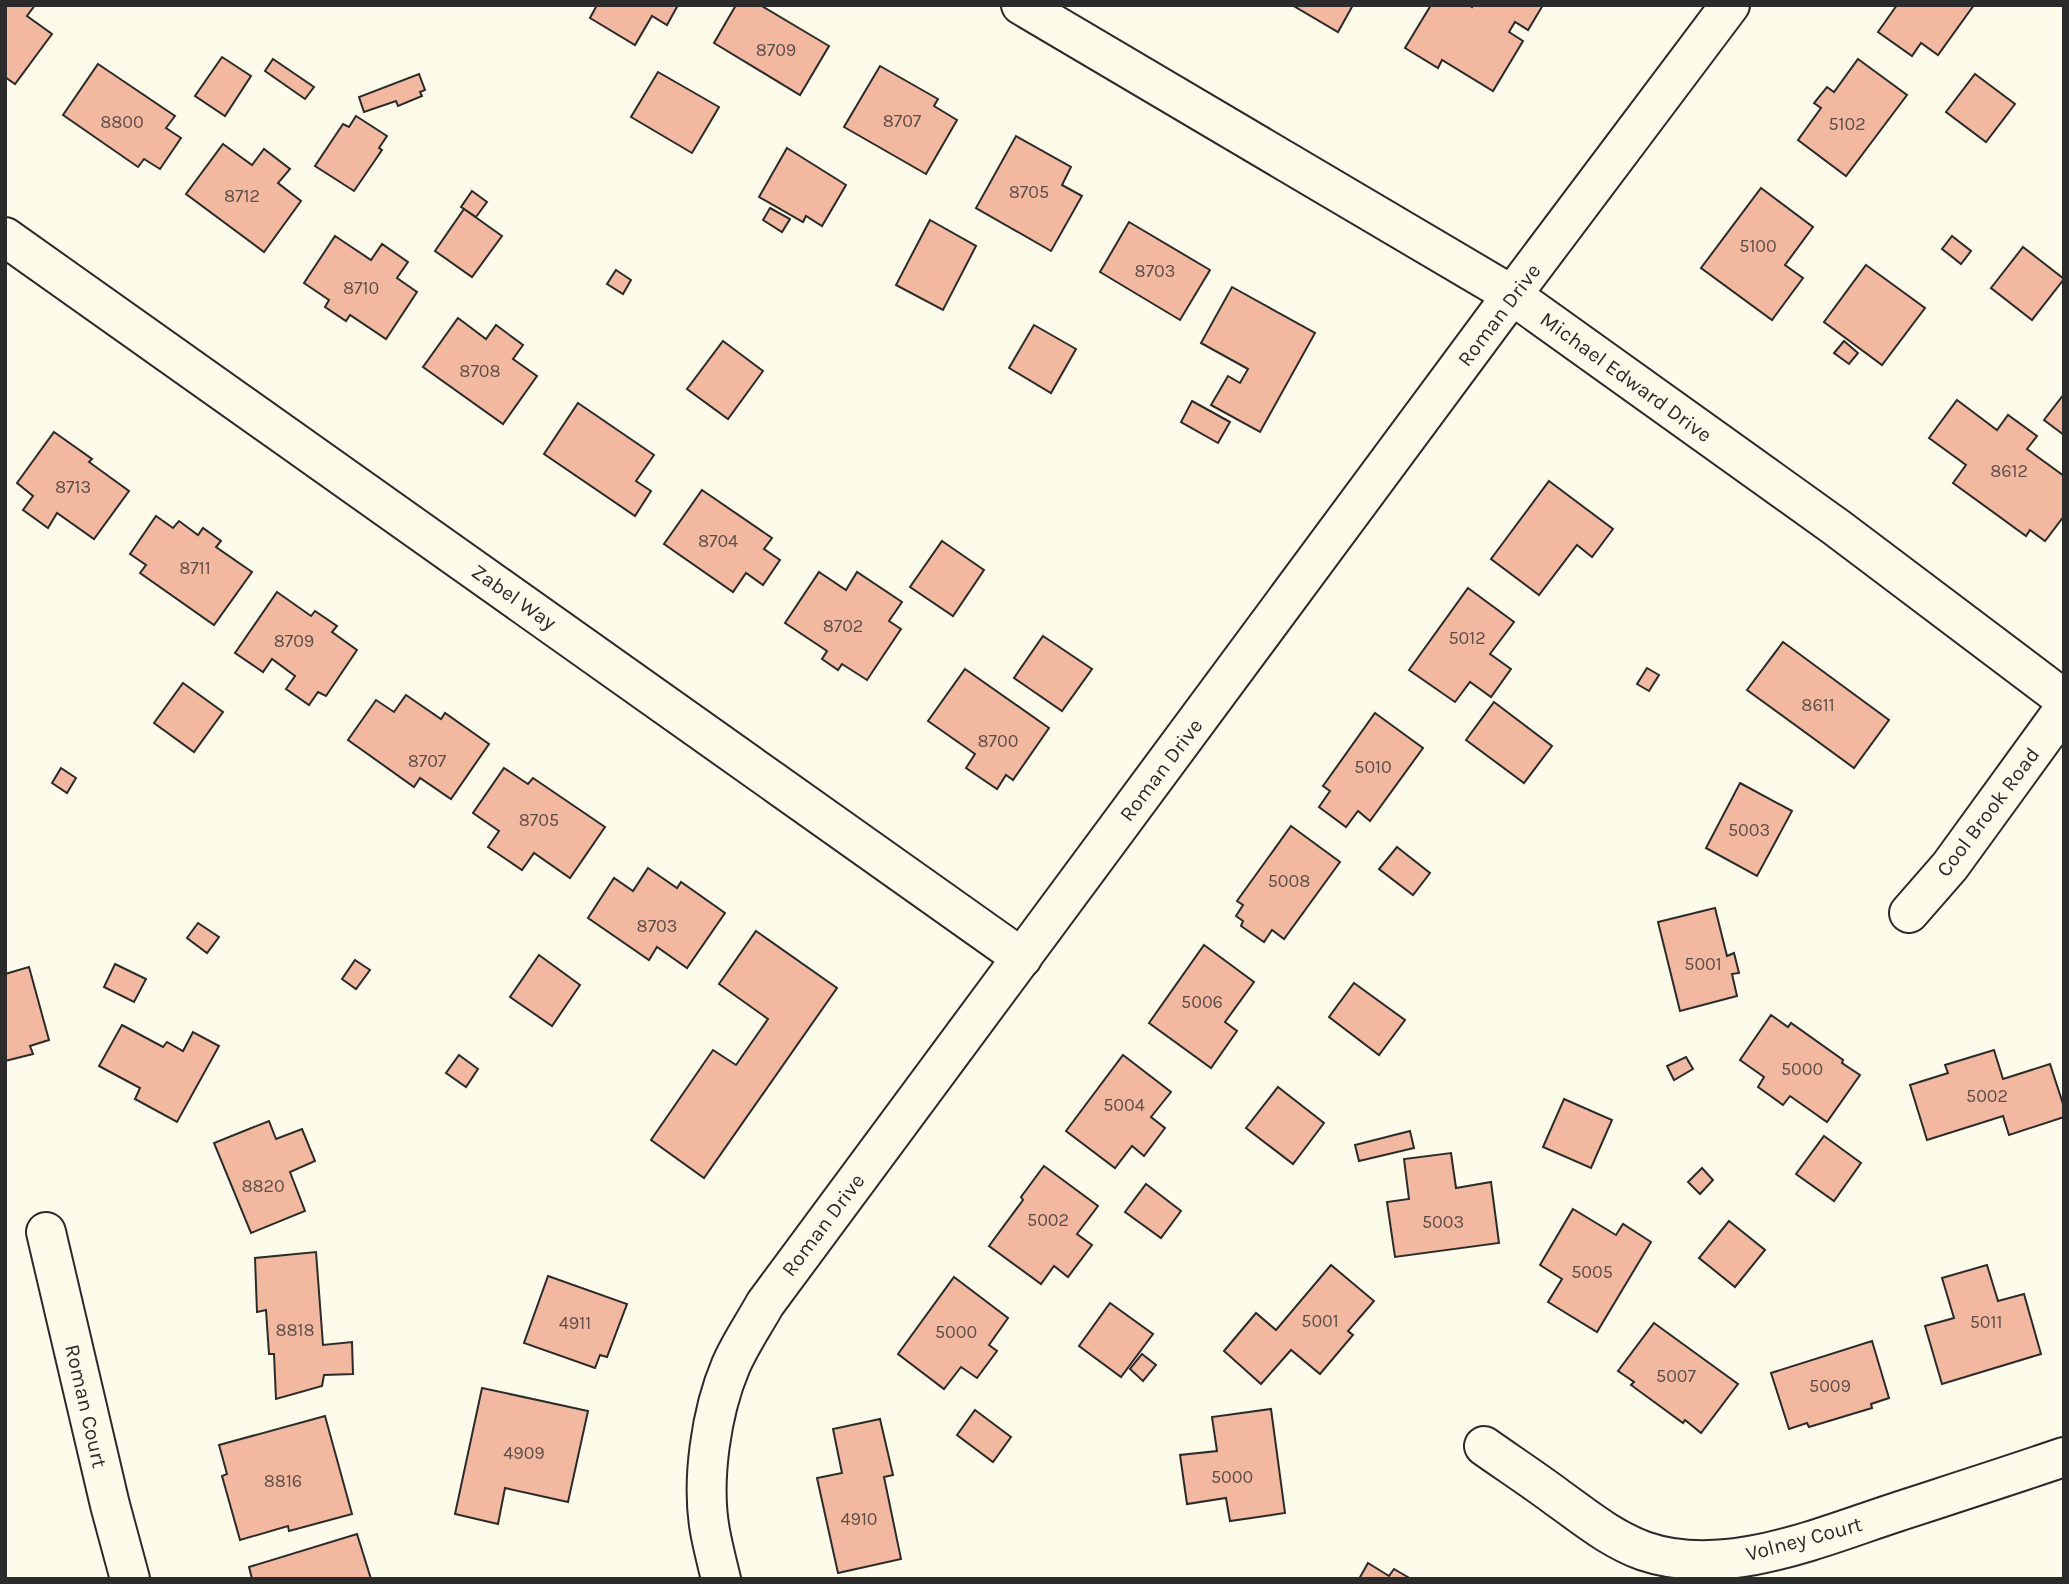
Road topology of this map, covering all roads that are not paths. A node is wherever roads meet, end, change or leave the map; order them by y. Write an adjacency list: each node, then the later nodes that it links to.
1 (1021, 5): 4 (street, Michael Edward Drive)
2 (1730, 5): 4 (street, Roman Drive)
3 (5, 237): 8 (street, Zabel Way)
4 (1513, 295): 5 (street, Michael Edward Drive); 8 (street, Roman Drive)
5 (2064, 699)
6 (2064, 709): 7 (street, Cool Brook Road)
7 (1909, 913)
8 (1022, 958): 13 (street, Roman Drive)
9 (46, 1232): 12 (street, Roman Court)
10 (1484, 1446): 11 (street, Volney Court)
11 (2064, 1457)
12 (130, 1579)
13 (721, 1579)

